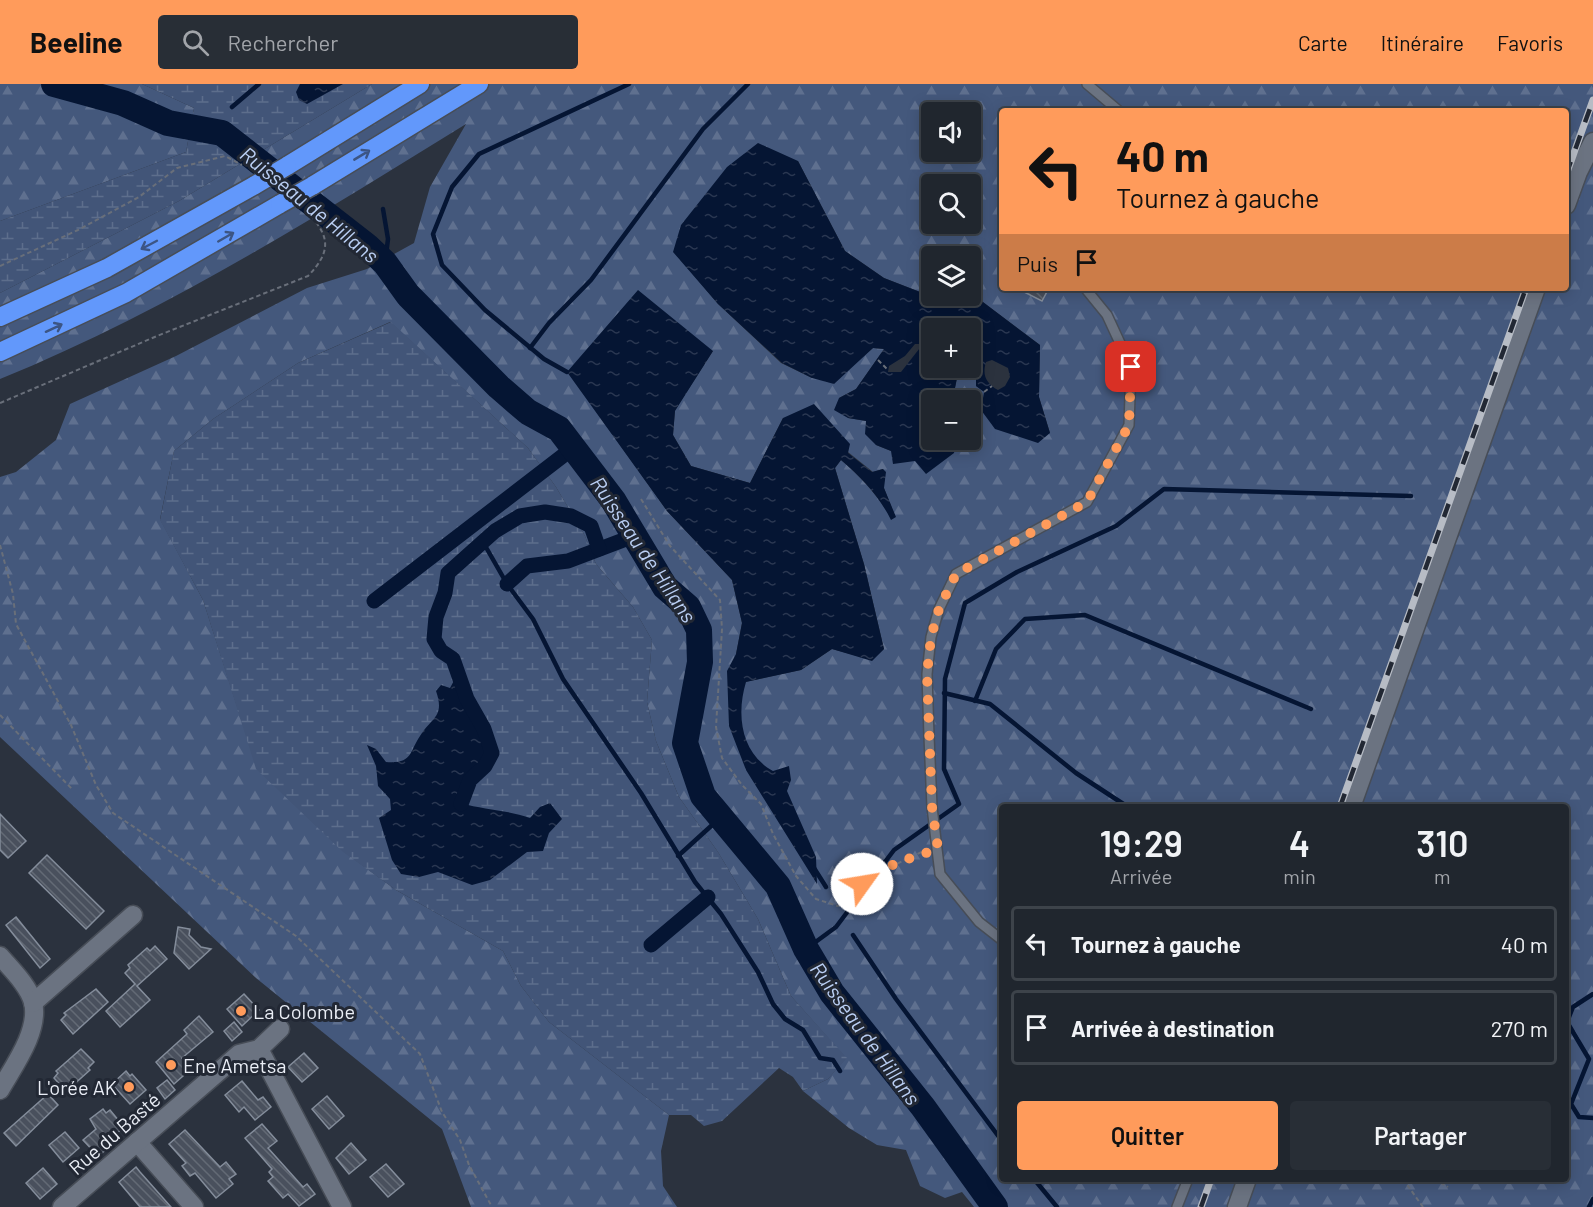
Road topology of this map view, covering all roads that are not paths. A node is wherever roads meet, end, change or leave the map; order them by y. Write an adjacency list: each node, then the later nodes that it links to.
1 (420, 84): 9 (highway, one-way to 9, bridge)
2 (479, 84): 10 (highway, one-way to 2, bridge)
3 (1087, 84): 4 (lane)
4 (1115, 108)
5 (1593, 142): 6 (street)
6 (1569, 198)
7 (1088, 291): 13 (lane)
8 (1535, 291): 11 (street)
9 (0, 318)
10 (0, 352)
11 (1352, 804)
12 (133, 915): 15 (street)
13 (999, 938)
14 (0, 956): 15 (street)
15 (33, 1003): 18 (street)
16 (280, 1029): 17 (street, Rue du Basté)
17 (259, 1049): 19 (street, Rue du Basté); 24 (street)
18 (0, 1090)
19 (137, 1142): 22 (street, Rue du Basté); 23 (street)
20 (1187, 1182): 25 (lane)
21 (1246, 1182): 26 (street)
22 (62, 1207)
23 (194, 1207)
24 (342, 1207)
25 (1177, 1207)
26 (1237, 1207)

